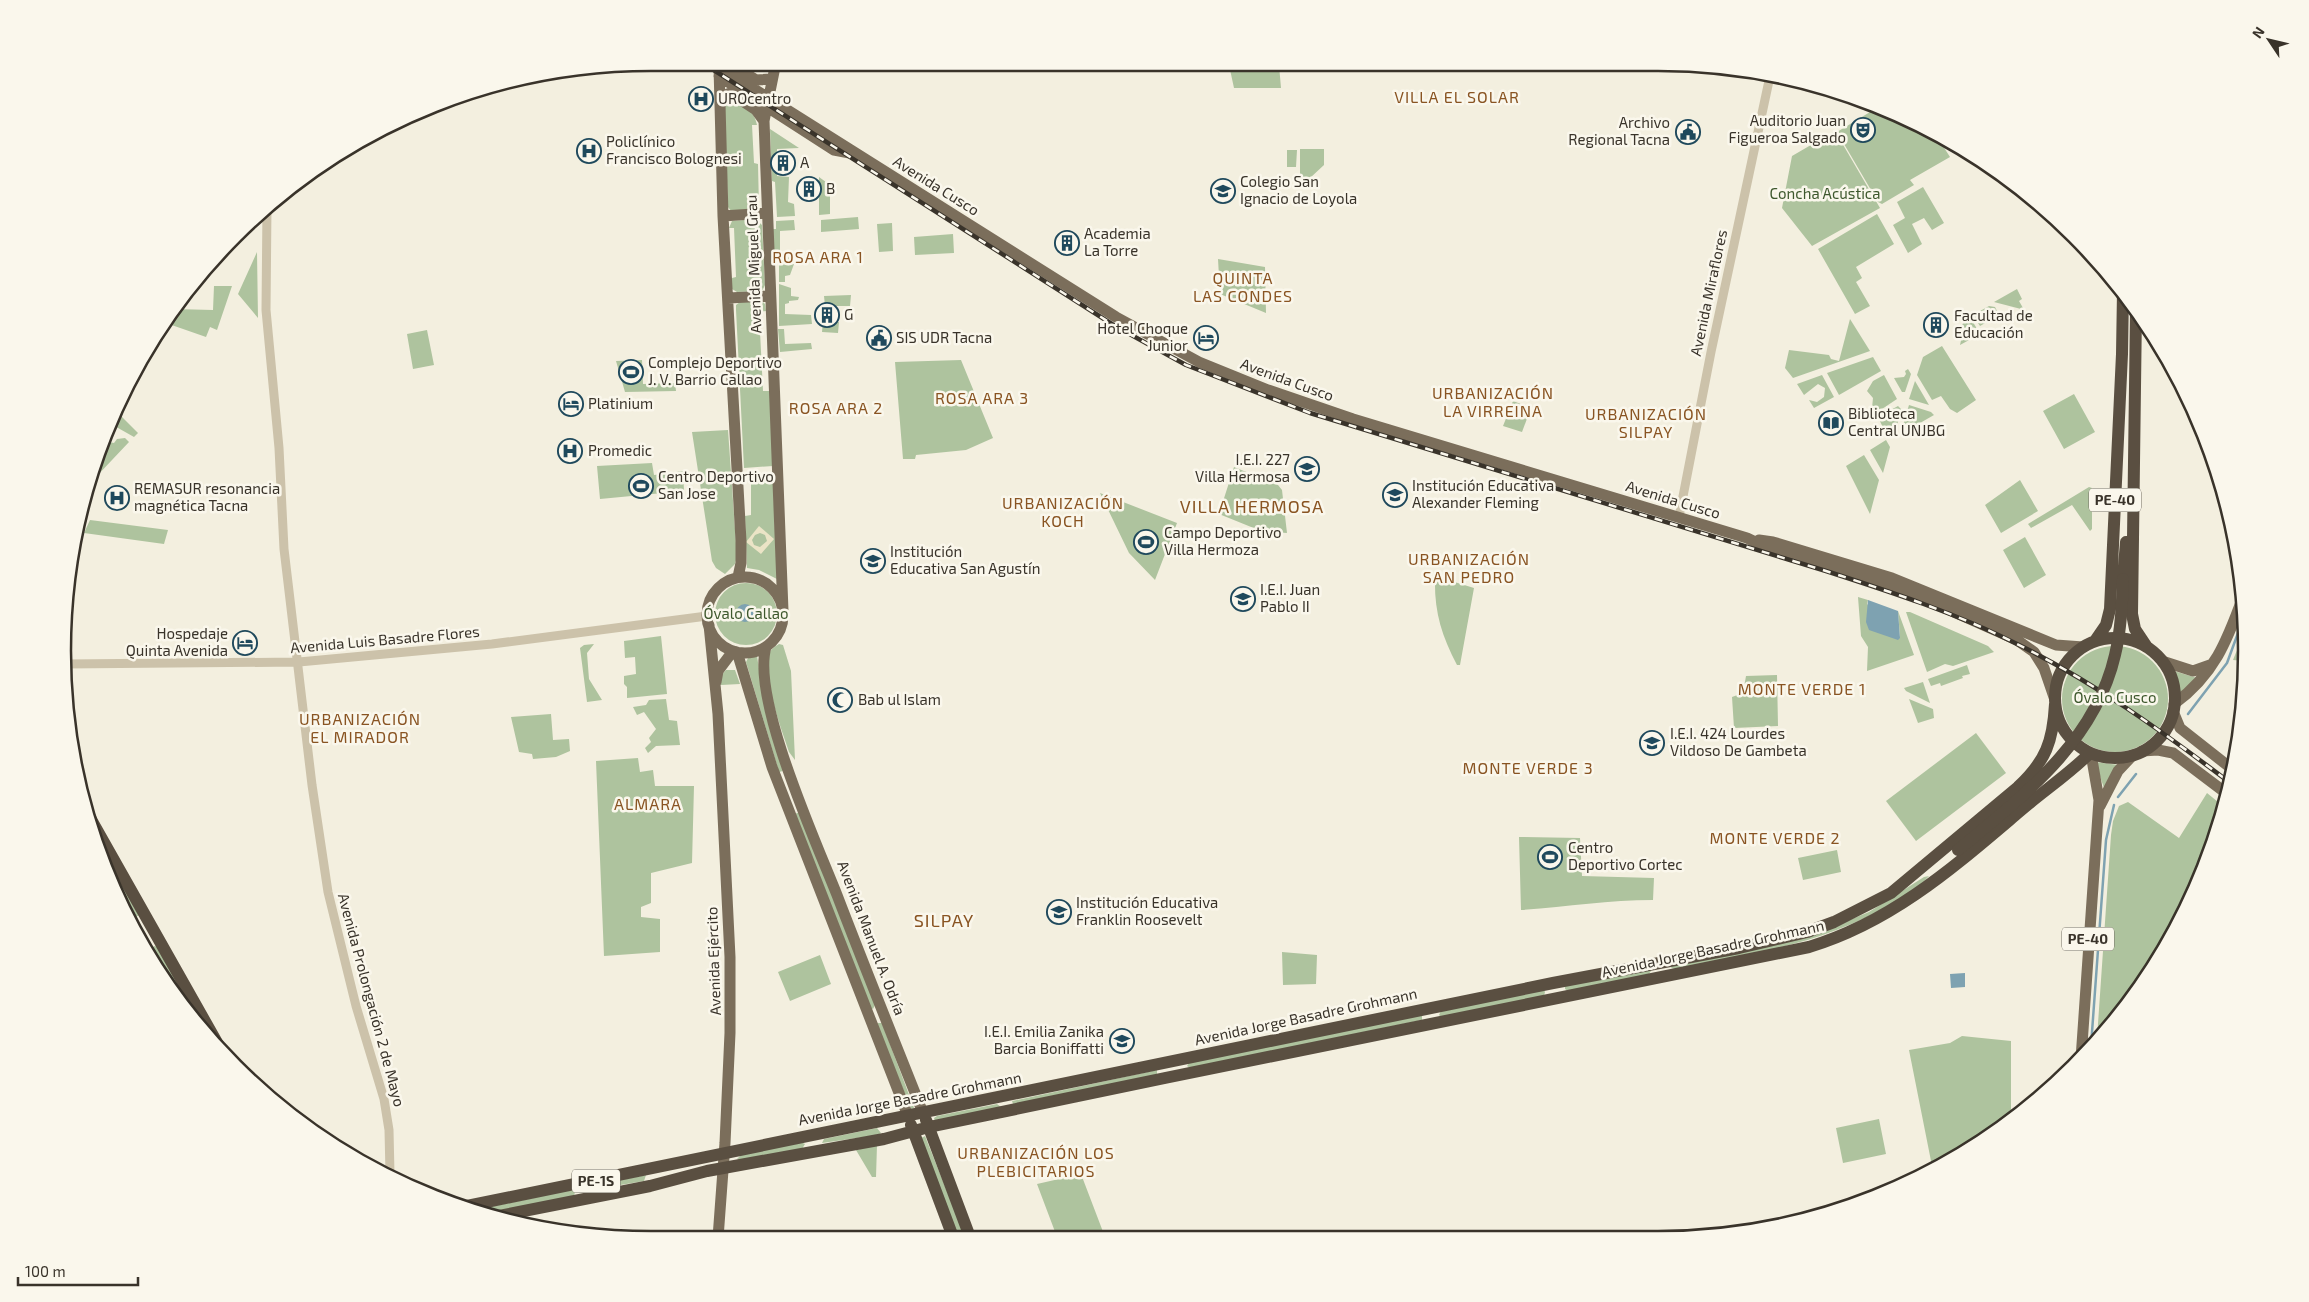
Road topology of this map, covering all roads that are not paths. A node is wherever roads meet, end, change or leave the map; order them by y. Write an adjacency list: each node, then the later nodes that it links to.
1 (741, 71): 4 (main road)
2 (774, 71): 4 (main road, Avenida Miguel Grau)
3 (719, 72): 6 (main road, Avenida Miguel Grau); 7 (main road, Avenida Cusco)
4 (771, 80): 7 (main road, Avenida Miguel Grau)
5 (1769, 82): 18 (street, Avenida Miraflores)
6 (720, 98): 8 (main road); 10 (main road, Avenida Miguel Grau)
7 (767, 102): 8 (main road, Avenida Miguel Grau); 18 (main road, Avenida Cusco)
8 (764, 120): 9 (main road, Avenida Miguel Grau)
9 (767, 213): 10 (main road); 12 (main road, Avenida Miguel Grau)
10 (724, 216): 13 (main road, Avenida Miguel Grau)
11 (267, 217): 32 (street, Avenida Prolongación 2 de Mayo)
12 (770, 296): 13 (main road); 22 (main road, Avenida Miguel Grau)
13 (728, 298): 20 (main road, Avenida Miguel Grau)
14 (2123, 304): 17 (highway, PE-40)
15 (2136, 323): 16 (highway, PE-40)
16 (2134, 454): 21 (highway); 28 (highway, PE-40)
17 (2118, 458): 21 (highway); 25 (highway, PE-40)
18 (1679, 517): 19 (main road, Avenida Cusco)
19 (1747, 538): 27 (main road, Avenida Cusco); 35 (main road, Avenida Cusco)
20 (738, 577): 22 (main road); 24 (main road)
21 (2123, 579): 45 (highway, bridge)
22 (783, 611): 26 (main road)
23 (2237, 613): 31 (main road)
24 (708, 621): 29 (main road); 32 (street, Avenida Luis Basadre Flores); 34 (main road, Avenida Ejército)
25 (2096, 641): 27 (highway); 28 (highway)
26 (766, 647): 29 (main road); 41 (main road, Avenida Manuel A. Odría)
27 (2084, 647): 35 (highway)
28 (2150, 649): 30 (highway)
29 (735, 652): 34 (main road, Avenida Ejército); 42 (main road, Avenida Manuel A. Odría)
30 (2162, 661): 31 (main road); 36 (highway)
31 (2216, 661): 36 (main road)
32 (299, 662): 33 (street, Avenida Luis Basadre Flores); 59 (street, Avenida Prolongación 2 de Mayo)
33 (71, 664)
34 (715, 684): 58 (main road, Avenida Ejército)
35 (2055, 702): 37 (highway); 46 (highway, Avenida Jorge Basadre Grohmann)
36 (2174, 708): 38 (highway); 39 (main road)
37 (2091, 753): 38 (highway); 43 (main road, PE-40); 47 (highway, Avenida Jorge Basadre Grohmann)
38 (2137, 753): 40 (main road); 43 (main road, PE-40)
39 (2227, 765)
40 (2221, 789)
41 (797, 792): 42 (main road); 54 (main road, Avenida Manuel A. Odría)
42 (783, 796): 55 (main road, Avenida Manuel A. Odría)
43 (2096, 820): 53 (main road, PE-40)
44 (104, 843): 51 (highway)
45 (1958, 850): 46 (highway); 47 (highway)
46 (1905, 883): 48 (highway, Avenida Jorge Basadre Grohmann)
47 (1916, 895): 49 (highway, Avenida Jorge Basadre Grohmann)
48 (1553, 984): 49 (highway); 50 (highway, Avenida Jorge Basadre Grohmann)
49 (1556, 998): 52 (highway, Avenida Jorge Basadre Grohmann)
50 (1428, 1009): 52 (highway); 54 (highway, Avenida Jorge Basadre Grohmann)
51 (204, 1020)
52 (1431, 1024): 56 (highway, Avenida Jorge Basadre Grohmann)
53 (2082, 1046)
54 (923, 1113): 55 (highway, Avenida Jorge Basadre Grohmann / PE-1S); 56 (highway, Avenida Manuel A. Odría)
55 (908, 1116): 57 (highway, Avenida Manuel A. Odría); 58 (highway, Avenida Jorge Basadre Grohmann / PE-1S)
56 (929, 1127): 57 (highway, Avenida Jorge Basadre Grohmann); 65 (highway, Avenida Manuel A. Odría)
57 (913, 1132): 60 (highway, Avenida Jorge Basadre Grohmann / PE-1S); 64 (highway, Avenida Manuel A. Odría)
58 (724, 1152): 60 (main road, Avenida Ejército); 61 (highway, Avenida Jorge Basadre Grohmann / PE-1S)
59 (390, 1168)
60 (723, 1168): 62 (highway, Avenida Jorge Basadre Grohmann / PE-1S); 63 (main road, Avenida Ejército)
61 (478, 1204)
62 (513, 1214)
63 (718, 1231)
64 (952, 1231)
65 (968, 1231)

